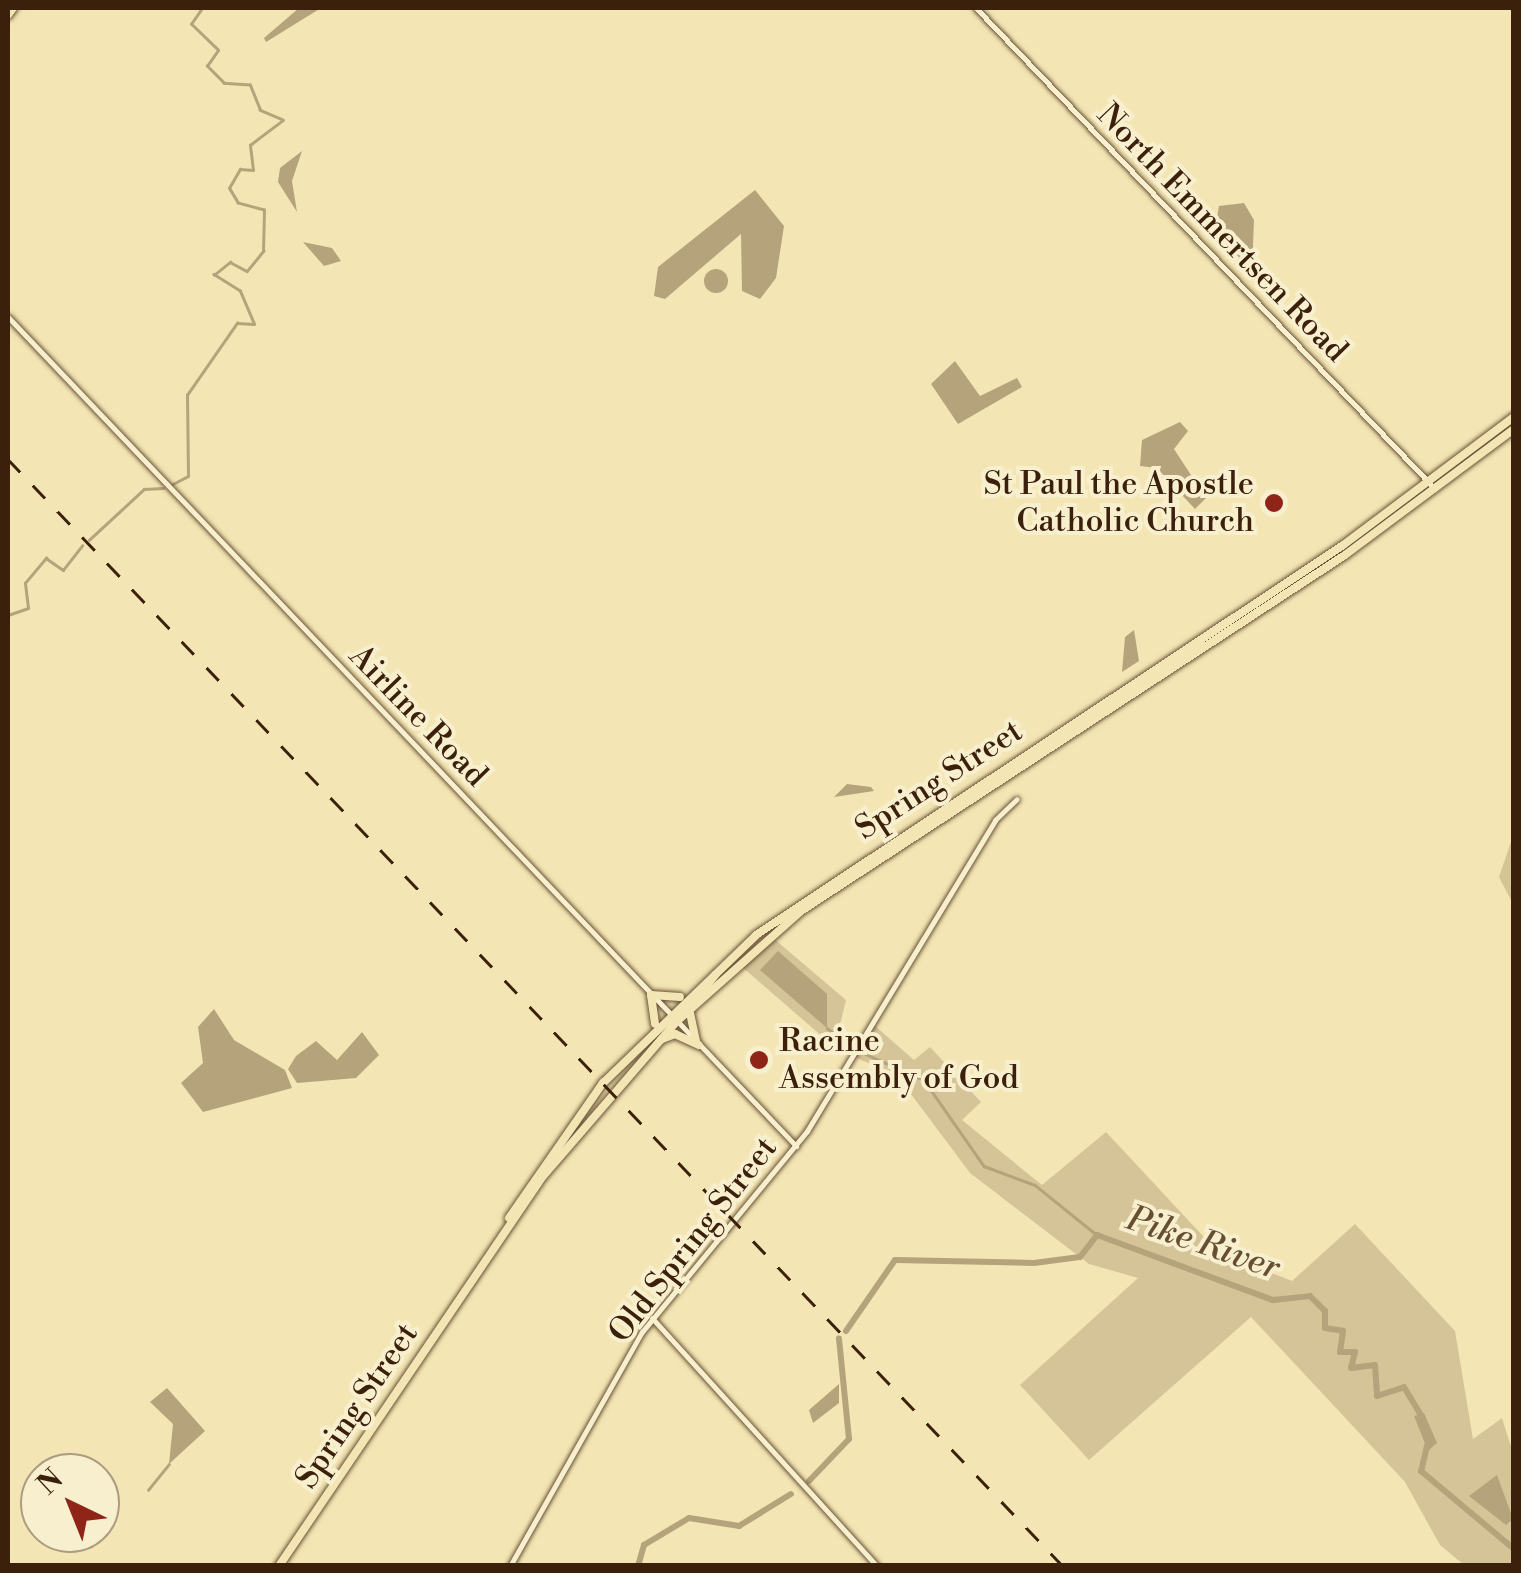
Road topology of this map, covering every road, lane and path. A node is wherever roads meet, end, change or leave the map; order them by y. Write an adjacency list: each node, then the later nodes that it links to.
1 (14, 8): 3 (main road)
2 (976, 8): 8 (street, North Emmertsen Road)
3 (8, 15)
4 (8, 317): 13 (street, Airline Road)
5 (1514, 417): 7 (main road, Spring Street)
6 (1514, 429): 7 (main road, Spring Street)
7 (1472, 455): 8 (main road, Spring Street)
8 (1432, 485): 9 (main road, Spring Street)
9 (1237, 620): 11 (main road, Spring Street); 14 (main road, Spring Street)
10 (1016, 799): 21 (street, Old Spring Street)
11 (743, 946): 12 (main road, Spring Street); 16 (main road)
12 (696, 986): 13 (main road); 15 (main road, Spring Street)
13 (651, 995): 15 (street, Airline Road); 17 (main road)
14 (697, 1003): 16 (main road, Spring Street); 18 (main road)
15 (668, 1014): 16 (street, Airline Road); 17 (main road, Spring Street); 20 (main road)
16 (676, 1022): 18 (street, Airline Road); 19 (main road, Spring Street)
17 (650, 1032): 22 (main road, Spring Street)
18 (698, 1045): 19 (main road); 21 (street, Airline Road)
19 (651, 1049): 20 (main road, Spring Street)
20 (626, 1076): 22 (main road, Spring Street)
21 (796, 1146): 23 (street, Old Spring Street)
22 (476, 1274): 24 (main road, Spring Street)
23 (652, 1318): 25 (street, Old Spring Street); 26 (street)
24 (279, 1566)
25 (510, 1566)
26 (877, 1566)

